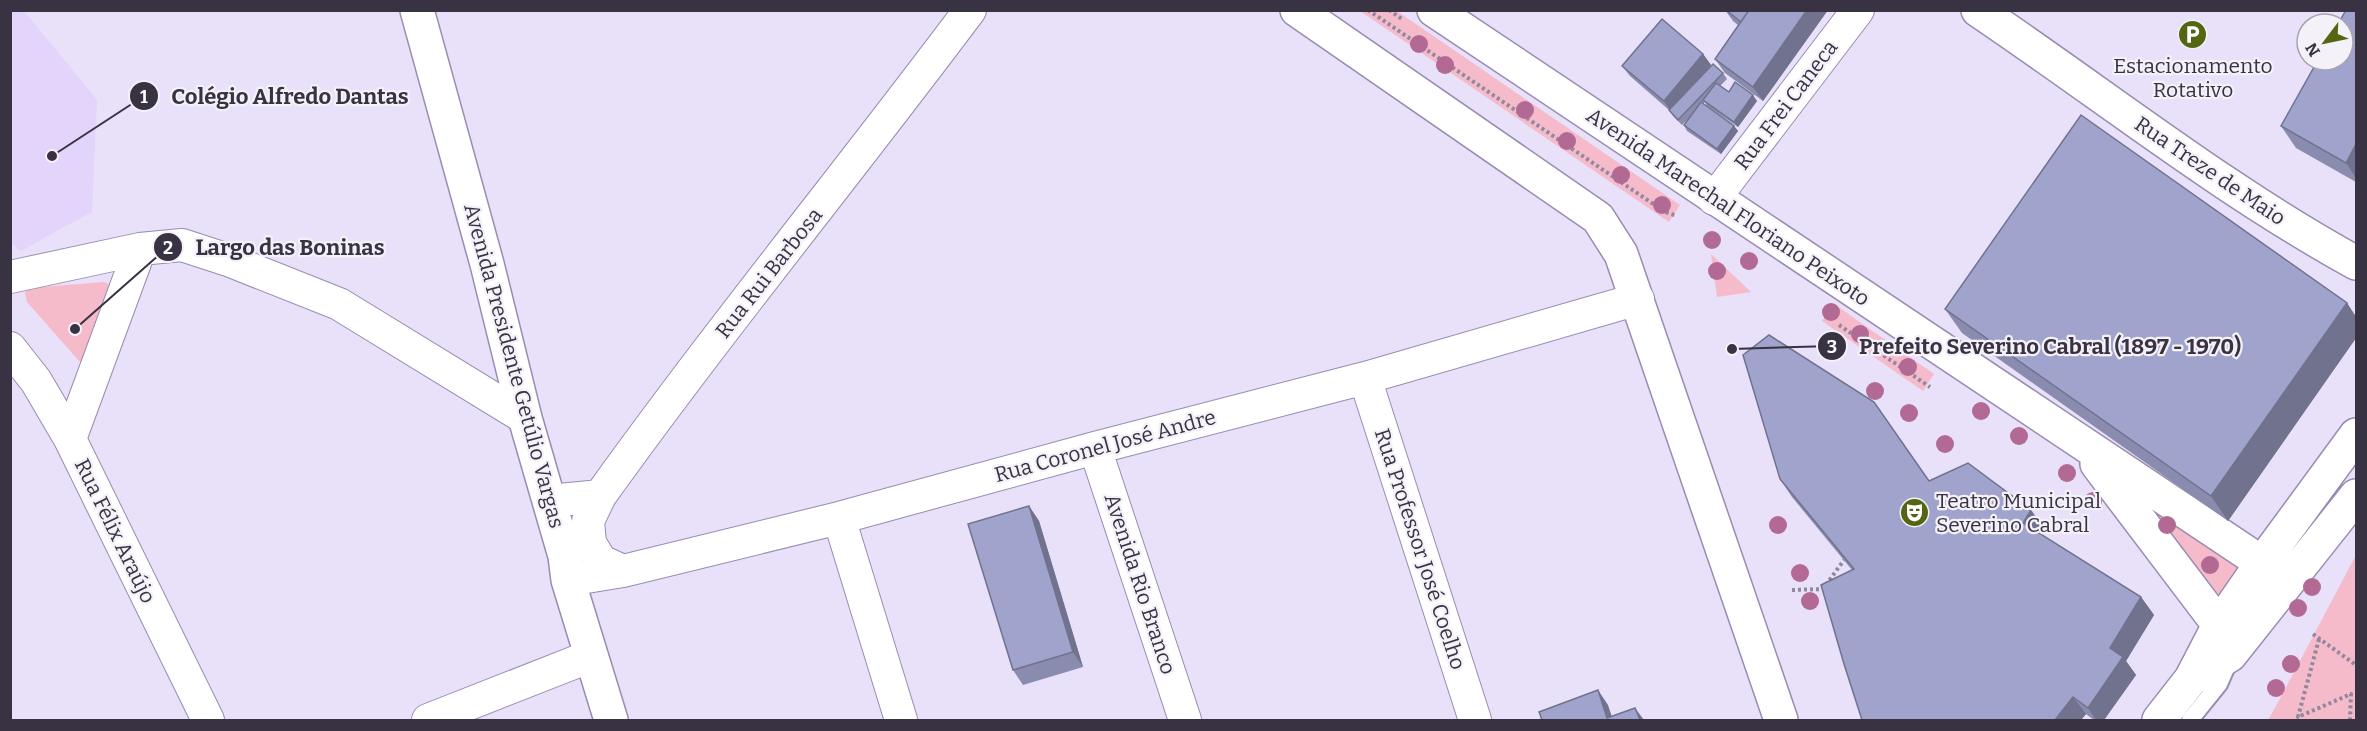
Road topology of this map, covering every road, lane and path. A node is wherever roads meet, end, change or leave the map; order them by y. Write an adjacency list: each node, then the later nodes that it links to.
1 (417, 10): 18 (main road, Avenida Presidente Getúlio Vargas)
2 (970, 10): 23 (street, Rua Rui Barbosa)
3 (1297, 10): 13 (main road)
4 (1368, 10): 9 (path)
5 (1434, 10): 8 (main road, Avenida Marechal Floriano Peixoto)
6 (1858, 10): 8 (street, Rua Frei Caneca)
7 (1978, 10): 11 (main road, Rua Treze de Maio)
8 (1714, 200): 21 (main road, Avenida Marechal Floriano Peixoto)
9 (1681, 218)
10 (140, 249): 12 (street); 18 (street); 20 (street)
11 (2356, 263)
12 (10, 277)
13 (1638, 299): 16 (street, Rua Coronel José Andre); 44 (main road)
14 (1832, 320): 17 (path)
15 (10, 348): 20 (street, Rua Félix Araújo)
16 (1365, 378): 22 (street, Rua Coronel José Andre); 43 (street, Rua Professor José Coelho)
17 (1930, 387)
18 (525, 418): 25 (main road, Avenida Presidente Getúlio Vargas)
19 (2356, 435): 28 (main road)
20 (70, 439): 38 (street, Rua Félix Araújo)
21 (2082, 444): 28 (main road, Avenida Marechal Floriano Peixoto); 34 (main road)
22 (1095, 448): 26 (street, Rua Coronel José Andre); 42 (street, Avenida Rio Branco)
23 (600, 496): 25 (street); 29 (street, Rua Rui Barbosa)
24 (2356, 496): 34 (main road)
25 (550, 501): 30 (main road, Avenida Presidente Getúlio Vargas)
26 (839, 518): 29 (street, Rua Coronel José Andre); 41 (street)
27 (1844, 560): 31 (path)
28 (2262, 563): 34 (main road)
29 (623, 571): 30 (street, Rua Coronel José Andre)
30 (568, 580): 35 (main road, Avenida Presidente Getúlio Vargas)
31 (1792, 590)
32 (2313, 634): 33 (path)
33 (2319, 639): 36 (path); 47 (path)
34 (2224, 640): 37 (main road)
35 (591, 656): 39 (street); 40 (main road, Avenida Presidente Getúlio Vargas)
36 (2356, 665)
37 (2197, 692): 45 (main road); 46 (lane)
38 (207, 720)
39 (428, 720)
40 (611, 720)
41 (901, 720)
42 (1185, 720)
43 (1474, 720)
44 (1781, 720)
45 (2159, 720)
46 (2190, 720)
47 (2350, 720)

